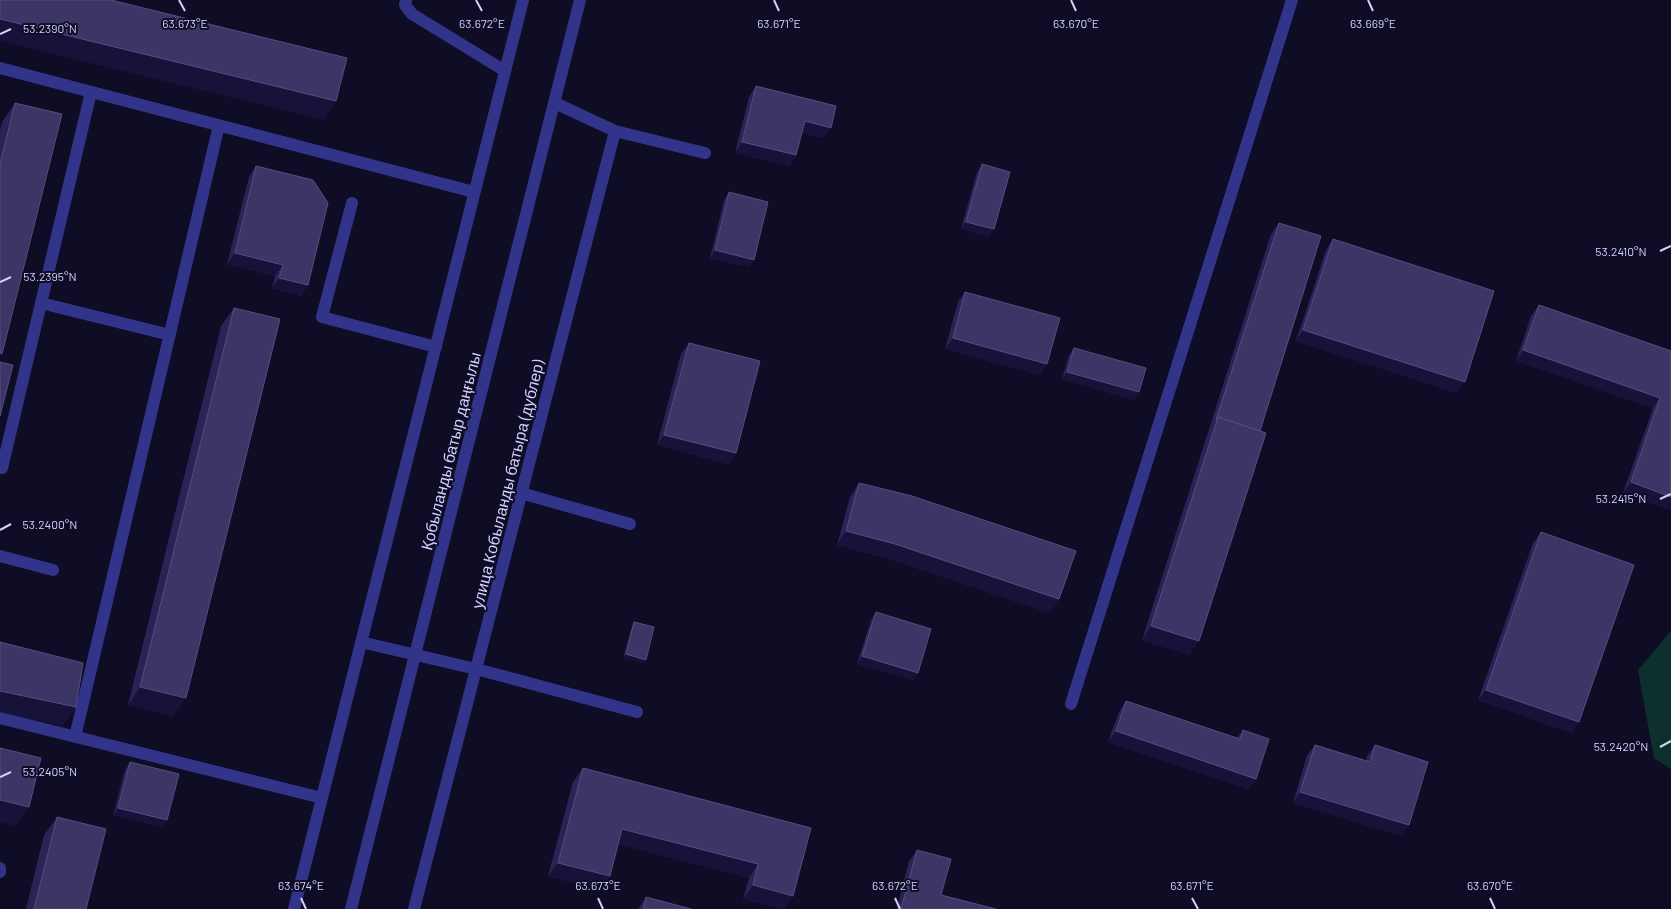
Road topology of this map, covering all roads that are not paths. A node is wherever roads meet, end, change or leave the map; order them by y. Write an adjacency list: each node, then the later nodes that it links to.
1 (406, 0): 6 (street)
2 (523, 0): 6 (street)
3 (580, 0): 8 (street, Қобыланды батыр даңғылы)
4 (1292, 0): 25 (street)
5 (0, 68): 7 (street)
6 (505, 70): 12 (street)
7 (91, 92): 9 (street); 14 (street)
8 (556, 103): 10 (street); 23 (street, Қобыланды батыр даңғылы)
9 (219, 125): 12 (street); 15 (street)
10 (615, 130): 11 (street); 18 (street, улица Кобыланды батыра (дублер))
11 (705, 153)
12 (474, 192): 16 (street)
13 (352, 203): 16 (street)
14 (41, 303): 15 (street); 17 (street)
15 (170, 335): 28 (street)
16 (436, 347): 22 (street)
17 (0, 467)
18 (521, 493): 19 (street); 24 (street, улица Кобыланды батыра (дублер))
19 (630, 524)
20 (0, 556): 21 (street)
21 (53, 570)
22 (361, 642): 23 (street); 29 (street)
23 (416, 654): 24 (street); 31 (street, Қобыланды батыр даңғылы)
24 (476, 670): 26 (street); 32 (street, улица Кобыланды батыра (дублер))
25 (1071, 704)
26 (637, 712)
27 (0, 718): 28 (street)
28 (75, 737): 29 (street)
29 (322, 798): 30 (street)
30 (294, 909)
31 (351, 909)
32 (414, 909)

